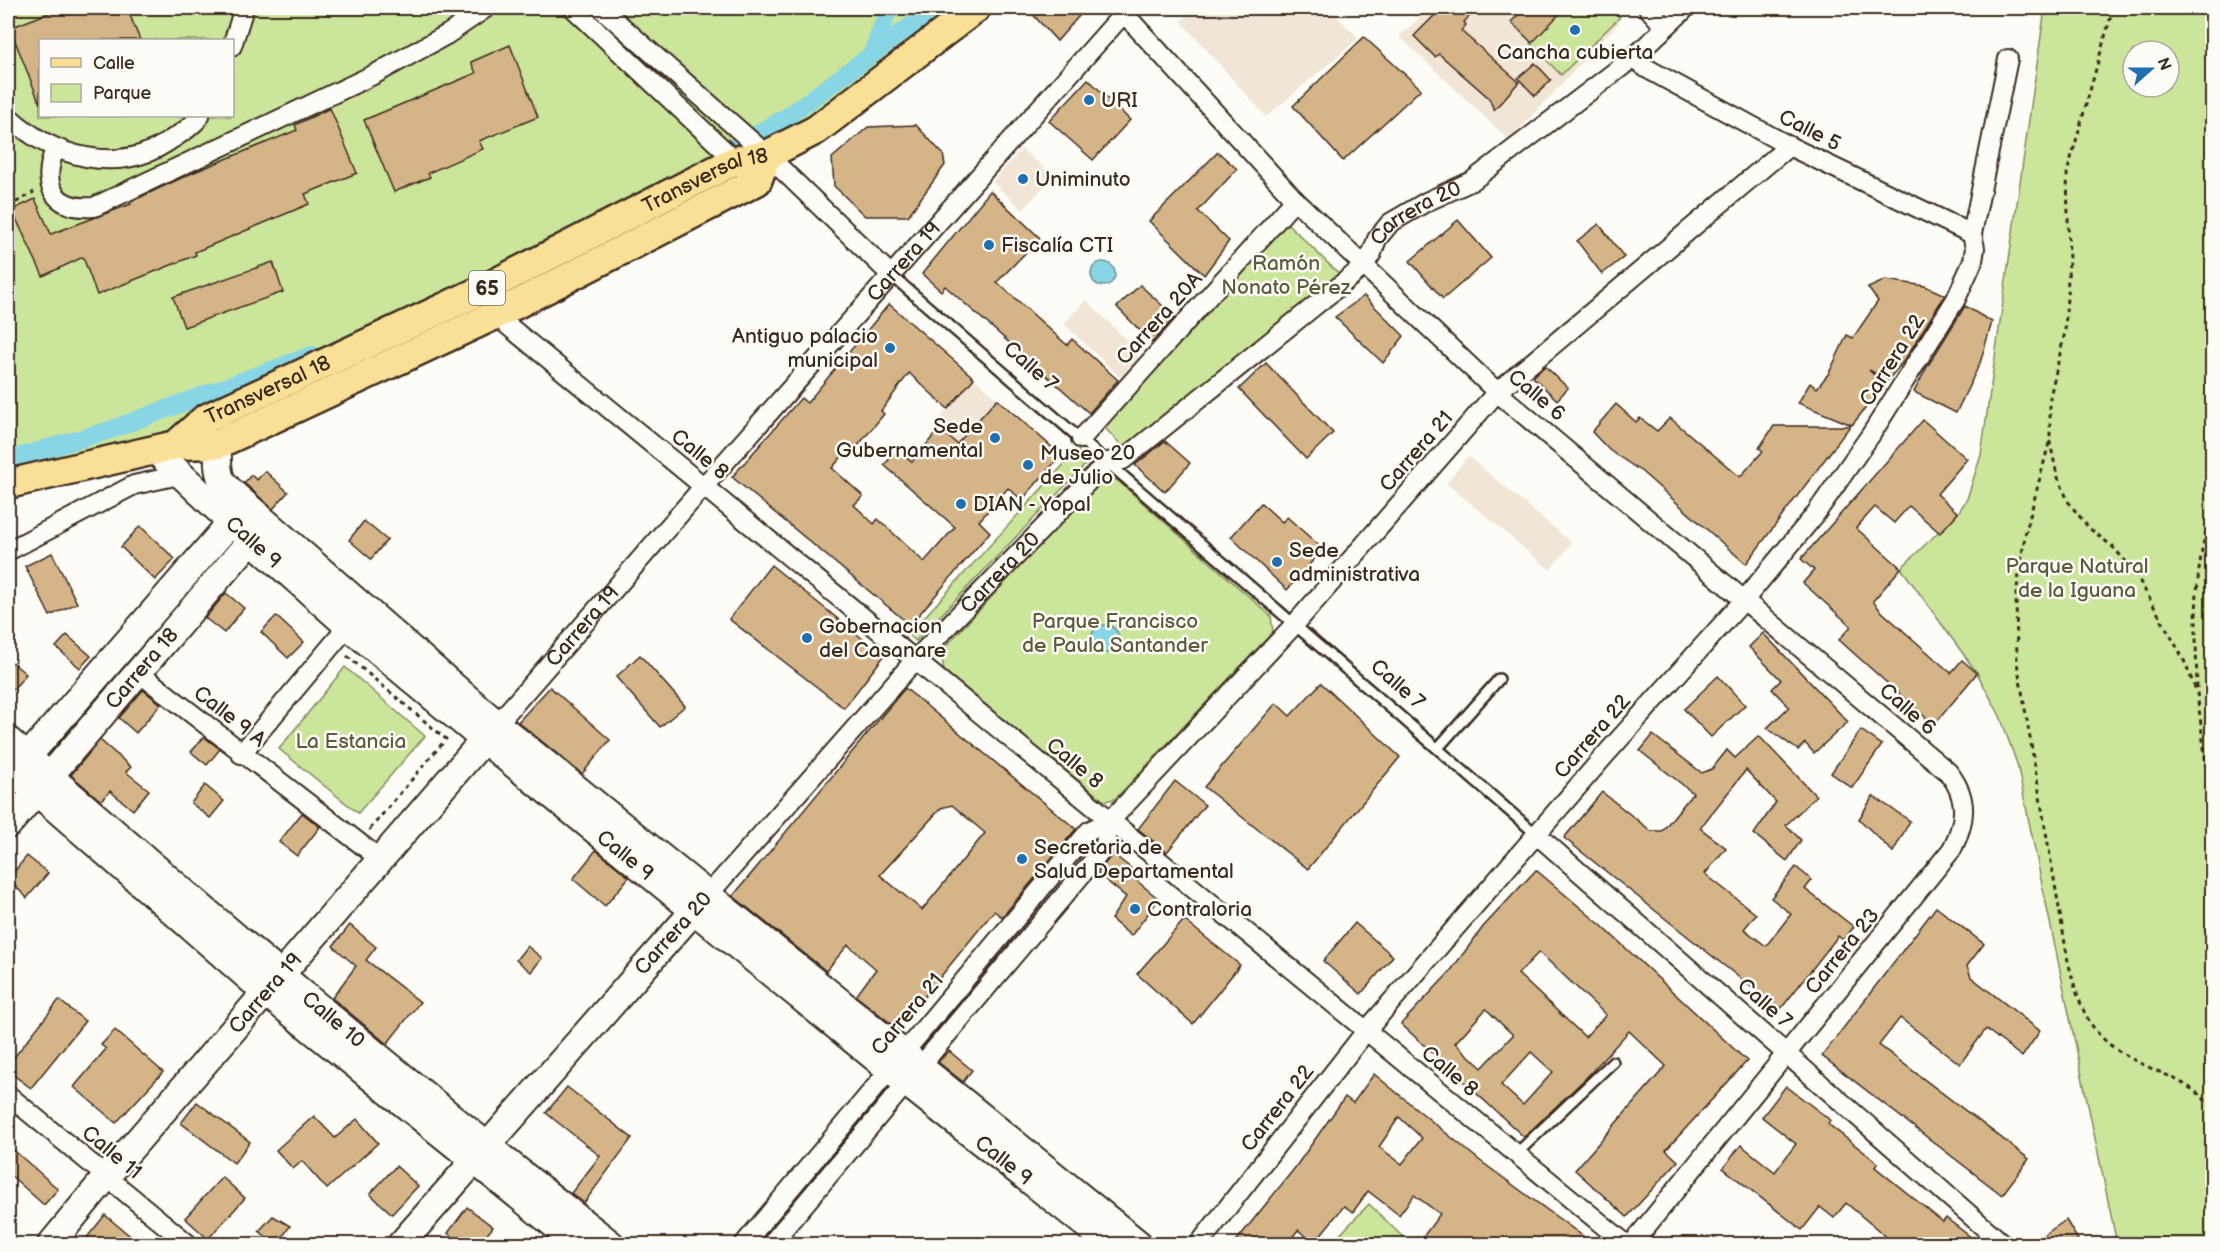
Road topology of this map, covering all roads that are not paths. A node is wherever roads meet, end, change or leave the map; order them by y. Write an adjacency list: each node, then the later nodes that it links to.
1 (244, 8): 10 (street)
2 (486, 8): 16 (street)
3 (573, 8): 17 (street)
4 (601, 8): 18 (street, Calle 7)
5 (976, 8): 18 (main road, 65)
6 (1648, 8): 9 (street)
7 (1682, 8): 9 (street, Carrera 20)
8 (1122, 10): 19 (street, Calle 6); 22 (street, Carrera 19)
9 (1664, 26): 11 (street, Carrera 20)
10 (234, 40)
11 (1634, 58): 15 (street, Calle 5); 21 (street, Carrera 20)
12 (2008, 59): 20 (street, Carrera 22)
13 (8, 116): 16 (street)
14 (199, 117): 16 (street)
15 (1789, 146): 20 (street, Calle 5); 25 (street, Carrera 21)
16 (55, 149)
17 (734, 161): 18 (main road, Transversal 18 / 65); 23 (main road, Transversal 18 / 65)
18 (763, 163): 22 (street, Calle 7); 24 (main road, Transversal 18 / 65)
19 (1295, 200): 21 (street, Calle 6); 26 (street, Carrera 20A)
20 (1972, 234): 36 (street, Carrera 22)
21 (1363, 267): 25 (street, Calle 6); 29 (street, Carrera 20)
22 (890, 274): 26 (lane, Calle 7); 32 (street, Carrera 19)
23 (482, 290): 24 (street); 28 (main road, Transversal 18 / 65)
24 (495, 315): 27 (main road, Transversal 18 / 65); 32 (street, Calle 8)
25 (1497, 392): 36 (street, Calle 6); 38 (street, Carrera 21)
26 (1081, 439): 29 (lane, Calle 7)
27 (218, 444): 28 (main road, Transversal 18 / 65); 33 (main road, Calle 9)
28 (166, 448): 30 (main road, Calle 9); 31 (main road, 65)
29 (1107, 462): 38 (lane, Calle 7); 40 (street, Carrera 20)
30 (179, 475): 33 (main road, Calle 9); 35 (street)
31 (8, 484)
32 (704, 486): 40 (street, Calle 8); 43 (street, Carrera 19)
33 (237, 513): 34 (main road, Calle 9); 37 (main road, Calle 9); 47 (main road, Carrera 18)
34 (251, 540): 39 (main road, Calle 9); 41 (main road, Carrera 18)
35 (8, 551)
36 (1745, 599): 49 (street, Calle 6); 52 (street, Carrera 22)
37 (381, 621): 39 (street); 43 (main road, Calle 9)
38 (1295, 624): 45 (lane, Calle 7); 50 (street, Carrera 21)
39 (348, 626): 43 (main road, Calle 9); 46 (street)
40 (915, 660): 50 (street, Calle 8); 54 (street, Carrera 20)
41 (138, 672): 46 (street, Calle 9 A); 48 (main road, Carrera 18)
42 (1498, 679): 45 (lane)
43 (490, 732): 53 (main road, Carrera 19); 54 (main road, Calle 9)
44 (8, 740): 47 (main road, Calle 10)
45 (1438, 748): 52 (lane, Calle 7)
46 (241, 754): 53 (street, Calle 9 A)
47 (14, 769): 48 (main road, Calle 10)
48 (42, 784): 51 (main road, Carrera 18); 55 (main road, Calle 10)
49 (1957, 784): 57 (street, Carrera 23)
50 (1110, 821): 56 (street, Calle 8); 59 (street, Carrera 21)
51 (8, 825)
52 (1536, 834): 56 (street, Carrera 22); 57 (street, Calle 7)
53 (380, 859): 55 (main road, Carrera 19)
54 (700, 902): 59 (main road, Calle 9); 61 (main road, Carrera 20)
55 (273, 984): 61 (main road, Calle 10); 63 (main road, Carrera 19)
56 (1366, 1031): 62 (street, Calle 8); 73 (street, Carrera 22)
57 (1789, 1053): 75 (street, Carrera 23); 76 (street, Calle 7)
58 (1613, 1062): 62 (lane)
59 (904, 1068): 69 (street, Carrera 21); 70 (street, Carrera 21); 71 (main road, Calle 9); 72 (main road, Calle 9)
60 (8, 1095): 63 (street, Calle 11)
61 (480, 1154): 66 (main road, Carrera 20); 67 (main road, Calle 10); 68 (main road, Calle 10)
62 (1516, 1154): 74 (street, Calle 8)
63 (106, 1176): 64 (main road, Carrera 19); 65 (street, Calle 11)
64 (51, 1245)
65 (188, 1245)
66 (401, 1245)
67 (578, 1245)
68 (611, 1245)
69 (744, 1245)
70 (771, 1245)
71 (1110, 1245)
72 (1139, 1245)
73 (1199, 1245)
74 (1626, 1245)
75 (1632, 1245)
76 (2003, 1245)

